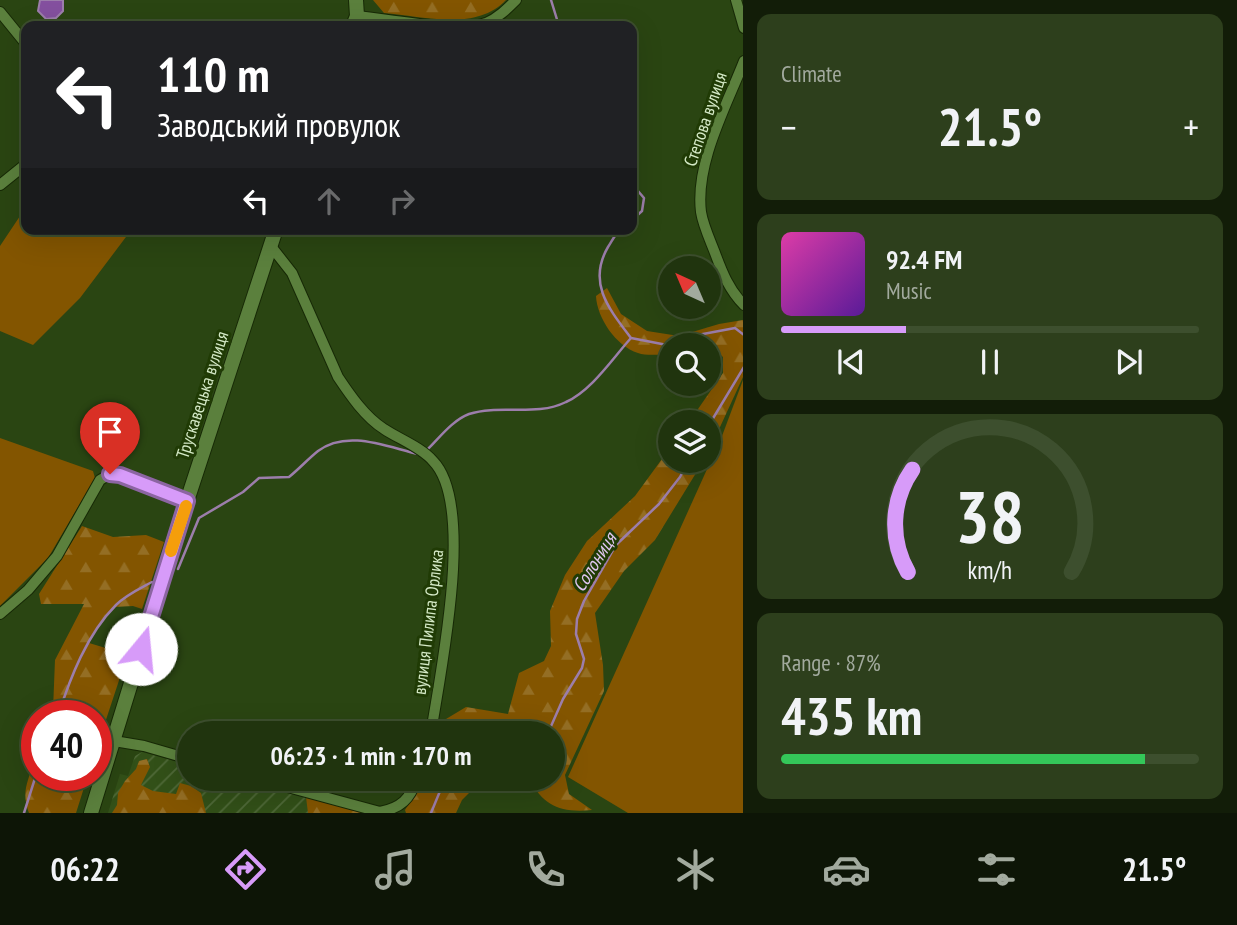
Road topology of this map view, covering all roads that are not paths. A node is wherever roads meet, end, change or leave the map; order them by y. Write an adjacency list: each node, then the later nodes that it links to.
1 (356, 0): 5 (street)
2 (516, 0): 6 (street)
3 (736, 0): 7 (street)
4 (0, 12): 8 (street)
5 (355, 21)
6 (487, 21)
7 (743, 24)
8 (21, 38)
9 (743, 64): 14 (street, Степова вулиця)
10 (21, 168): 11 (street)
11 (0, 185)
12 (274, 235): 13 (street, Трускавецька вулиця)
13 (270, 245): 15 (street, Трускавецька вулиця); 17 (street, вулиця Пилипа Орлика)
14 (743, 304)
15 (187, 501): 16 (street); 18 (street, Трускавецька вулиця)
16 (0, 614)
17 (433, 721)
18 (114, 741): 19 (street); 22 (street, Трускавецька вулиця)
19 (177, 756)
20 (302, 791): 21 (street)
21 (413, 791)
22 (91, 813)

